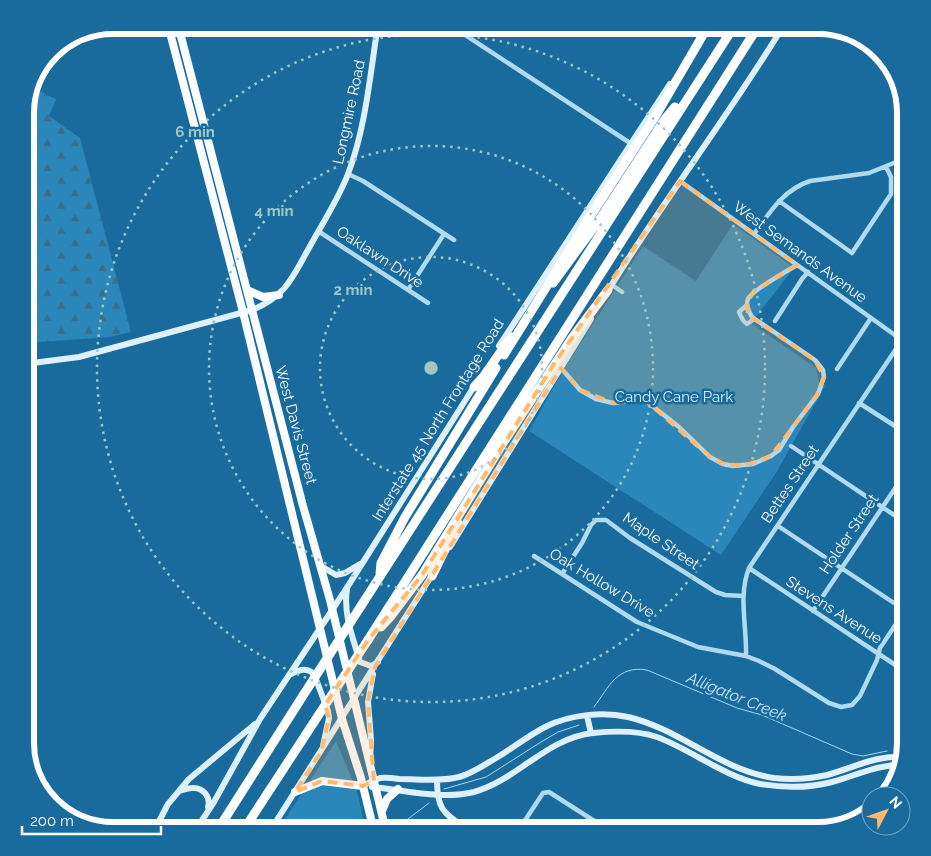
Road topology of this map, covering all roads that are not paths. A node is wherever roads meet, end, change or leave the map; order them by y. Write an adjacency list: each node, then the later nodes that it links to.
1 (170, 34): 10 (main road, West Davis Street)
2 (180, 34): 12 (main road, West Davis Street)
3 (377, 34): 16 (main road, Longmire Road)
4 (464, 34): 13 (street)
5 (703, 34): 13 (main road, Interstate 45 North Frontage Road)
6 (704, 34): 59 (highway, bridge)
7 (729, 34): 11 (highway)
8 (753, 34): 42 (highway)
9 (779, 34): 17 (main road)
10 (182, 80): 12 (main road); 33 (main road, West Davis Street)
11 (698, 80): 43 (highway); 59 (highway)
12 (205, 130): 26 (main road, West Davis Street)
13 (630, 143): 43 (main road, Interstate 45 North Frontage Road)
14 (897, 162): 15 (street)
15 (886, 166): 18 (street); 18 (street)
16 (348, 174): 19 (main road, Longmire Road); 20 (street)
17 (680, 181): 21 (street, West Semands Avenue); 25 (main road)
18 (779, 201): 21 (street)
19 (318, 231): 27 (street, Oaklawn Drive); 29 (main road, Longmire Road)
20 (444, 234): 22 (street); 27 (street)
21 (754, 234): 23 (street, West Semands Avenue)
22 (454, 240)
23 (797, 265): 24 (street, West Semands Avenue); 31 (street)
24 (808, 272): 34 (street, West Semands Avenue); 36 (street)
25 (610, 288): 28 (street); 40 (main road); 58 (highway, bridge)
26 (247, 290): 29 (main road); 32 (main road, West Davis Street)
27 (408, 290): 30 (street, Oaklawn Drive)
28 (622, 292)
29 (279, 295): 32 (main road, Longmire Road)
30 (428, 303)
31 (747, 305): 35 (street); 35 (street)
32 (252, 310): 33 (main road, Longmire Road); 54 (main road, West Davis Street)
33 (243, 312): 39 (main road, Longmire Road); 66 (main road, West Davis Street)
34 (871, 318): 37 (street, West Semands Avenue); 41 (street)
35 (754, 319): 40 (street)
36 (775, 321)
37 (897, 336)
38 (897, 348): 44 (street, Bettes Street)
39 (34, 363)
40 (561, 368): 58 (main road)
41 (838, 369)
42 (538, 371): 58 (highway); 67 (highway)
43 (474, 387): 53 (main road, Interstate 45 North Frontage Road)
44 (860, 403): 45 (street); 47 (street, Bettes Street)
45 (897, 428)
46 (791, 446): 47 (street)
47 (819, 464): 49 (street); 51 (street, Bettes Street)
48 (897, 485): 49 (street, Holder Street)
49 (882, 507): 50 (street); 56 (street, Holder Street)
50 (897, 517)
51 (778, 526): 55 (street, Bettes Street); 56 (street)
52 (534, 556): 57 (street, Oak Hollow Drive)
53 (363, 562): 54 (main road); 60 (main road, Interstate 45 North Frontage Road)
54 (320, 566): 63 (main road, West Davis Street)
55 (749, 568): 61 (street, Bettes Street); 64 (street, Stevens Avenue)
56 (841, 568): 62 (street); 64 (street, Holder Street)
57 (562, 574): 61 (street, Maple Street); 69 (street, Oak Hollow Drive)
58 (427, 576): 67 (highway); 70 (main road)
59 (379, 578): 104 (highway, bridge)
60 (348, 586): 63 (main road, Interstate 45 North Frontage Road); 70 (main road)
61 (743, 596): 69 (street, Bettes Street)
62 (897, 604)
63 (332, 610): 66 (main road, Interstate 45 North Frontage Road); 74 (main road, West Davis Street)
64 (812, 611): 68 (street, Stevens Avenue)
65 (897, 623): 68 (street, Oak Hollow Drive)
66 (320, 629): 73 (main road, Interstate 45 North Frontage Road); 77 (main road, West Davis Street)
67 (368, 640): 105 (highway, bridge)
68 (878, 654): 69 (street, Oak Hollow Drive); 71 (street, Stevens Avenue)
69 (746, 656)
70 (379, 661): 72 (main road)
71 (897, 666)
72 (375, 667): 74 (main road); 84 (main road)
73 (290, 674): 76 (main road, Interstate 45 North Frontage Road); 81 (main road)
74 (354, 700): 77 (main road); 84 (main road, West Davis Street)
75 (587, 716): 78 (main road); 79 (main road); 90 (main road)
76 (260, 719): 97 (main road); 101 (main road, Interstate 45 North Frontage Road)
77 (342, 719): 81 (main road); 95 (main road, West Davis Street)
78 (651, 724): 80 (main road); 82 (main road)
79 (590, 733): 80 (main road); 99 (main road)
80 (649, 735): 85 (main road)
81 (321, 752): 98 (main road)
82 (713, 757): 85 (main road); 88 (main road)
83 (896, 757): 87 (main road)
84 (370, 764): 93 (main road, West Davis Street)
85 (709, 764): 92 (main road)
86 (894, 766): 91 (main road)
87 (834, 772): 89 (main road); 91 (main road)
88 (756, 774): 89 (main road); 92 (main road)
89 (796, 779): 94 (main road)
90 (437, 780): 93 (main road); 99 (main road)
91 (836, 780): 94 (main road)
92 (754, 782): 94 (main road)
93 (375, 784): 95 (main road); 96 (main road); 100 (main road, West Davis Street)
94 (769, 785)
95 (363, 786): 98 (main road); 107 (main road, West Davis Street)
96 (398, 790): 99 (main road); 100 (main road)
97 (179, 791): 101 (main road); 102 (main road)
98 (295, 792): 106 (main road)
99 (437, 794): 109 (main road)
100 (382, 811): 108 (main road, West Davis Street)
101 (207, 812): 103 (main road, Interstate 45 North Frontage Road)
102 (159, 822)
103 (201, 822)
104 (223, 822)
105 (249, 822)
106 (276, 822)
107 (372, 822)
108 (384, 822)
109 (458, 822)
110 (524, 822): 111 (street)
111 (596, 822)

